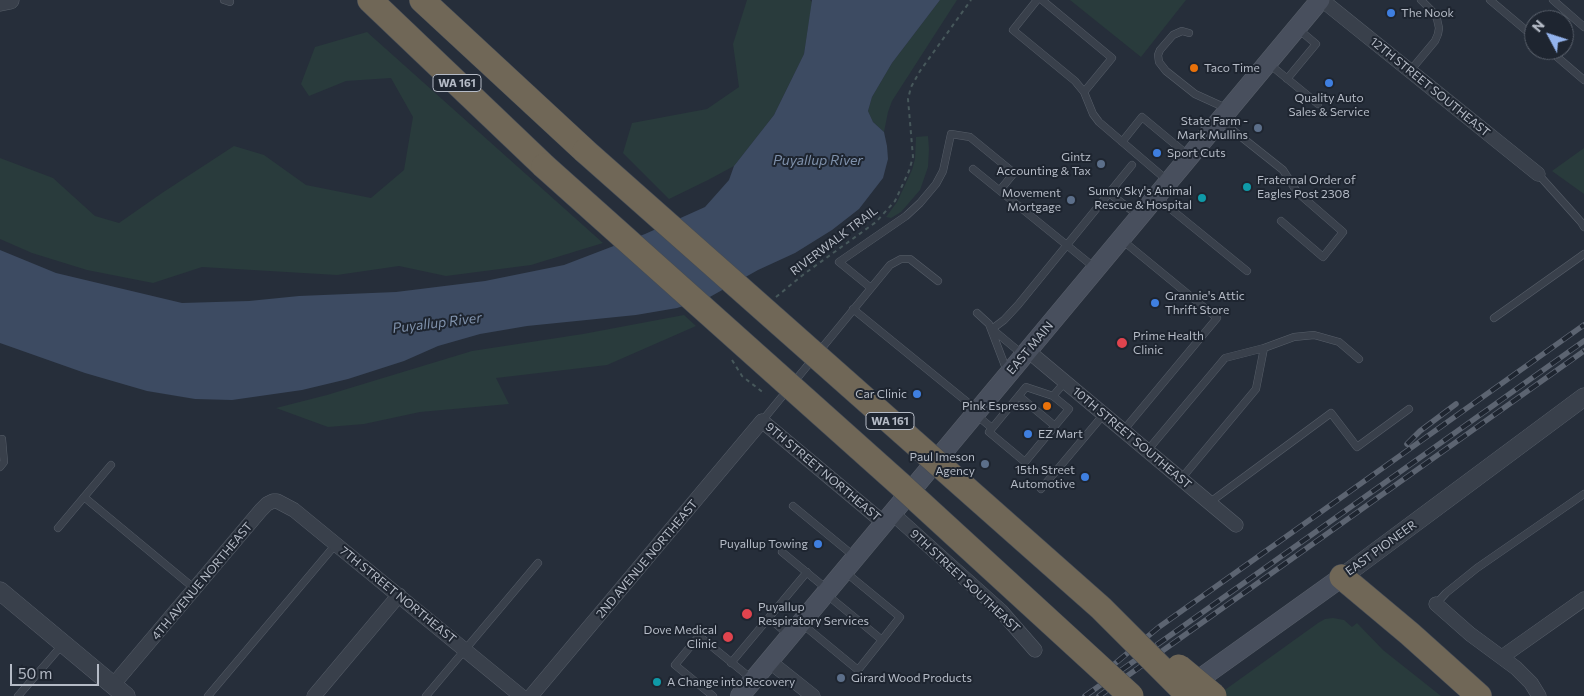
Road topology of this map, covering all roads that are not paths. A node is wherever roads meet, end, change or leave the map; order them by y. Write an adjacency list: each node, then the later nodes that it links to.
1 (10, 0): 10 (street)
2 (370, 0): 78 (highway, WA 161, bridge)
3 (422, 0): 72 (highway, WA 161, bridge)
4 (1038, 0): 20 (lane)
5 (1042, 0): 20 (lane)
6 (1321, 0): 12 (main road, EAST MAIN); 17 (street, 12TH STREET SOUTHEAST)
7 (1421, 0): 17 (lane)
8 (1553, 0): 11 (lane)
9 (1495, 1): 13 (lane)
10 (0, 2)
11 (1584, 27)
12 (1296, 28): 16 (main road, EAST MAIN); 18 (lane)
13 (1524, 28)
14 (1189, 33): 22 (lane)
15 (1561, 60): 19 (lane)
16 (1268, 63): 18 (lane); 22 (main road, EAST MAIN)
17 (1410, 71): 27 (street, 12TH STREET SOUTHEAST)
18 (1287, 79): 21 (lane)
19 (1584, 80)
20 (1084, 92): 23 (lane)
21 (1318, 104)
22 (1224, 114): 24 (main road, EAST MAIN); 33 (lane)
23 (1122, 142): 24 (lane); 28 (lane)
24 (1189, 156): 28 (main road, EAST MAIN)
25 (1132, 166): 30 (lane)
26 (973, 168): 29 (lane)
27 (1538, 174): 34 (lane)
28 (1168, 182): 31 (main road, EAST MAIN)
29 (1000, 190): 36 (lane); 41 (lane)
30 (1109, 193): 32 (lane); 36 (lane)
31 (1155, 197): 32 (main road, EAST MAIN); 39 (lane)
32 (1139, 216): 35 (main road, EAST MAIN)
33 (1281, 221)
34 (1584, 227)
35 (1121, 238): 38 (main road, EAST MAIN); 60 (lane)
36 (1067, 245): 38 (lane); 45 (lane)
37 (1584, 254): 44 (lane)
38 (1095, 269): 47 (main road, EAST MAIN)
39 (1247, 271)
40 (938, 281): 41 (lane)
41 (871, 288): 42 (lane)
42 (853, 309): 55 (lane); 57 (lane)
43 (977, 313): 45 (lane)
44 (1494, 318)
45 (992, 329): 47 (lane); 49 (lane)
46 (1264, 348): 48 (lane); 62 (lane); 65 (lane)
47 (1025, 353): 49 (main road, EAST MAIN); 50 (street, 10TH STREET SOUTHEAST)
48 (1359, 359)
49 (1008, 373): 55 (main road, EAST MAIN)
50 (1065, 382): 52 (lane); 56 (street, 10TH STREET SOUTHEAST)
51 (1019, 396): 52 (lane); 58 (lane); 59 (lane)
52 (1053, 396): 58 (lane)
53 (1584, 397): 82 (street, EAST PIONEER)
54 (1409, 409): 70 (lane)
55 (976, 412): 59 (lane); 73 (main road, EAST MAIN)
56 (1104, 414): 60 (street, 10TH STREET SOUTHEAST); 66 (lane)
57 (762, 421): 73 (street, 9TH STREET NORTHEAST); 105 (street, 2ND AVENUE NORTHEAST)
58 (1055, 426): 59 (lane)
59 (992, 428)
60 (1123, 431): 62 (street, 10TH STREET SOUTHEAST)
61 (2, 438): 64 (lane)
62 (1147, 451): 65 (street, 10TH STREET SOUTHEAST)
63 (110, 465): 68 (lane)
64 (0, 467)
65 (1181, 479): 70 (street, 10TH STREET SOUTHEAST)
66 (1041, 489)
67 (1584, 494): 88 (lane)
68 (84, 497): 75 (lane); 83 (lane)
69 (272, 501): 76 (street, 7TH STREET NORTHEAST); 83 (street, 4TH AVENUE NORTHEAST)
70 (1209, 502): 74 (street, 10TH STREET SOUTHEAST)
71 (793, 506): 80 (lane)
72 (995, 513): 112 (highway, WA 161, bridge); 113 (highway, bridge)
73 (888, 518): 80 (main road, EAST MAIN); 94 (street, 9TH STREET SOUTHEAST)
74 (1236, 525)
75 (58, 528)
76 (336, 544): 86 (street, 7TH STREET NORTHEAST); 101 (lane)
77 (782, 552): 81 (lane)
78 (980, 558): 109 (highway, bridge); 110 (highway, WA 161, bridge)
79 (538, 563): 93 (lane)
80 (849, 564): 85 (main road, EAST MAIN); 91 (lane)
81 (807, 572): 85 (lane); 89 (lane)
82 (1336, 581): 111 (main road, EAST PIONEER); 114 (highway); 115 (highway)
83 (195, 589): 99 (street, 4TH AVENUE NORTHEAST)
84 (0, 591): 92 (street)
85 (826, 591): 90 (main road, EAST MAIN); 91 (lane)
86 (399, 596): 93 (street, 7TH STREET NORTHEAST); 102 (street)
87 (1584, 599): 95 (street)
88 (1436, 604): 95 (street)
89 (769, 618): 90 (lane); 97 (lane)
90 (795, 629): 91 (lane); 96 (main road, EAST MAIN)
91 (882, 640)
92 (64, 643): 99 (street); 100 (lane)
93 (465, 650): 103 (lane); 104 (street, 7TH STREET NORTHEAST)
94 (1035, 650)
95 (1502, 657): 116 (street)
96 (770, 661): 98 (main road, EAST MAIN); 108 (street)
97 (732, 663): 98 (lane); 106 (lane)
98 (753, 681): 107 (main road, EAST MAIN)
99 (120, 691)
100 (18, 696)
101 (208, 696)
102 (314, 696)
103 (426, 696)
104 (521, 696)
105 (531, 696)
106 (713, 696)
107 (740, 696)
108 (813, 696)
109 (1110, 696)
110 (1131, 696)
111 (1176, 696)
112 (1189, 696)
113 (1214, 696)
114 (1459, 696)
115 (1479, 696)
116 (1539, 696)

